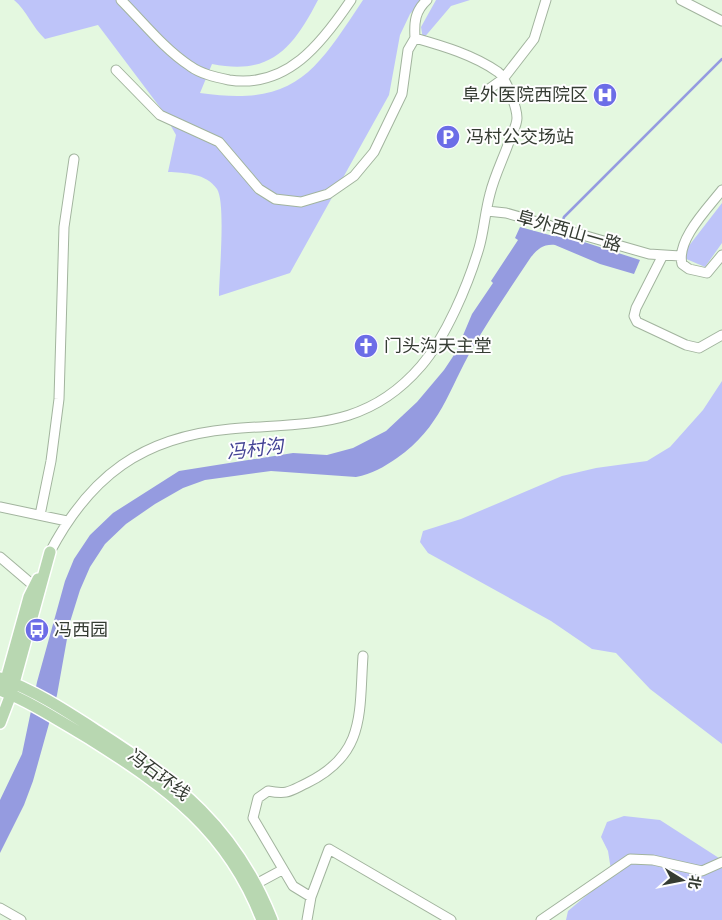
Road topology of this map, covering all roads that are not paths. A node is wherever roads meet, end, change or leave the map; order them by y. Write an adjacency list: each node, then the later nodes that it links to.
1 (121, 0): 2 (street)
2 (351, 0)
3 (427, 0): 7 (street)
4 (546, 0): 9 (street)
5 (681, 0): 6 (street)
6 (722, 22)
7 (415, 38): 8 (street); 9 (street)
8 (116, 70)
9 (504, 79): 10 (street); 13 (street)
10 (489, 90)
11 (74, 159): 19 (street)
12 (722, 190): 16 (street)
13 (487, 211): 14 (street, 阜外西山一路); 20 (street)
14 (663, 255): 16 (street, 阜外西山一路); 17 (street)
15 (722, 255): 16 (street)
16 (680, 256)
17 (722, 336)
18 (0, 507): 19 (street)
19 (40, 515): 20 (street)
20 (66, 521): 21 (street)
21 (50, 552): 23 (main road); 25 (main road)
22 (0, 557): 23 (street)
23 (34, 586): 25 (main road)
24 (363, 656): 29 (street)
25 (5, 688): 26 (main road, 冯石环线); 26 (main road, 冯石环线); 27 (main road)
26 (60, 714): 30 (main road, 冯石环线); 34 (main road, 冯石环线)
27 (0, 723)
28 (722, 862): 38 (street)
29 (282, 870): 30 (street); 31 (street)
30 (256, 884): 35 (main road, 冯石环线)
31 (311, 897): 36 (street); 37 (street)
32 (0, 908): 33 (street)
33 (21, 920)
34 (262, 920)
35 (272, 920)
36 (307, 920)
37 (451, 920)
38 (541, 920)

